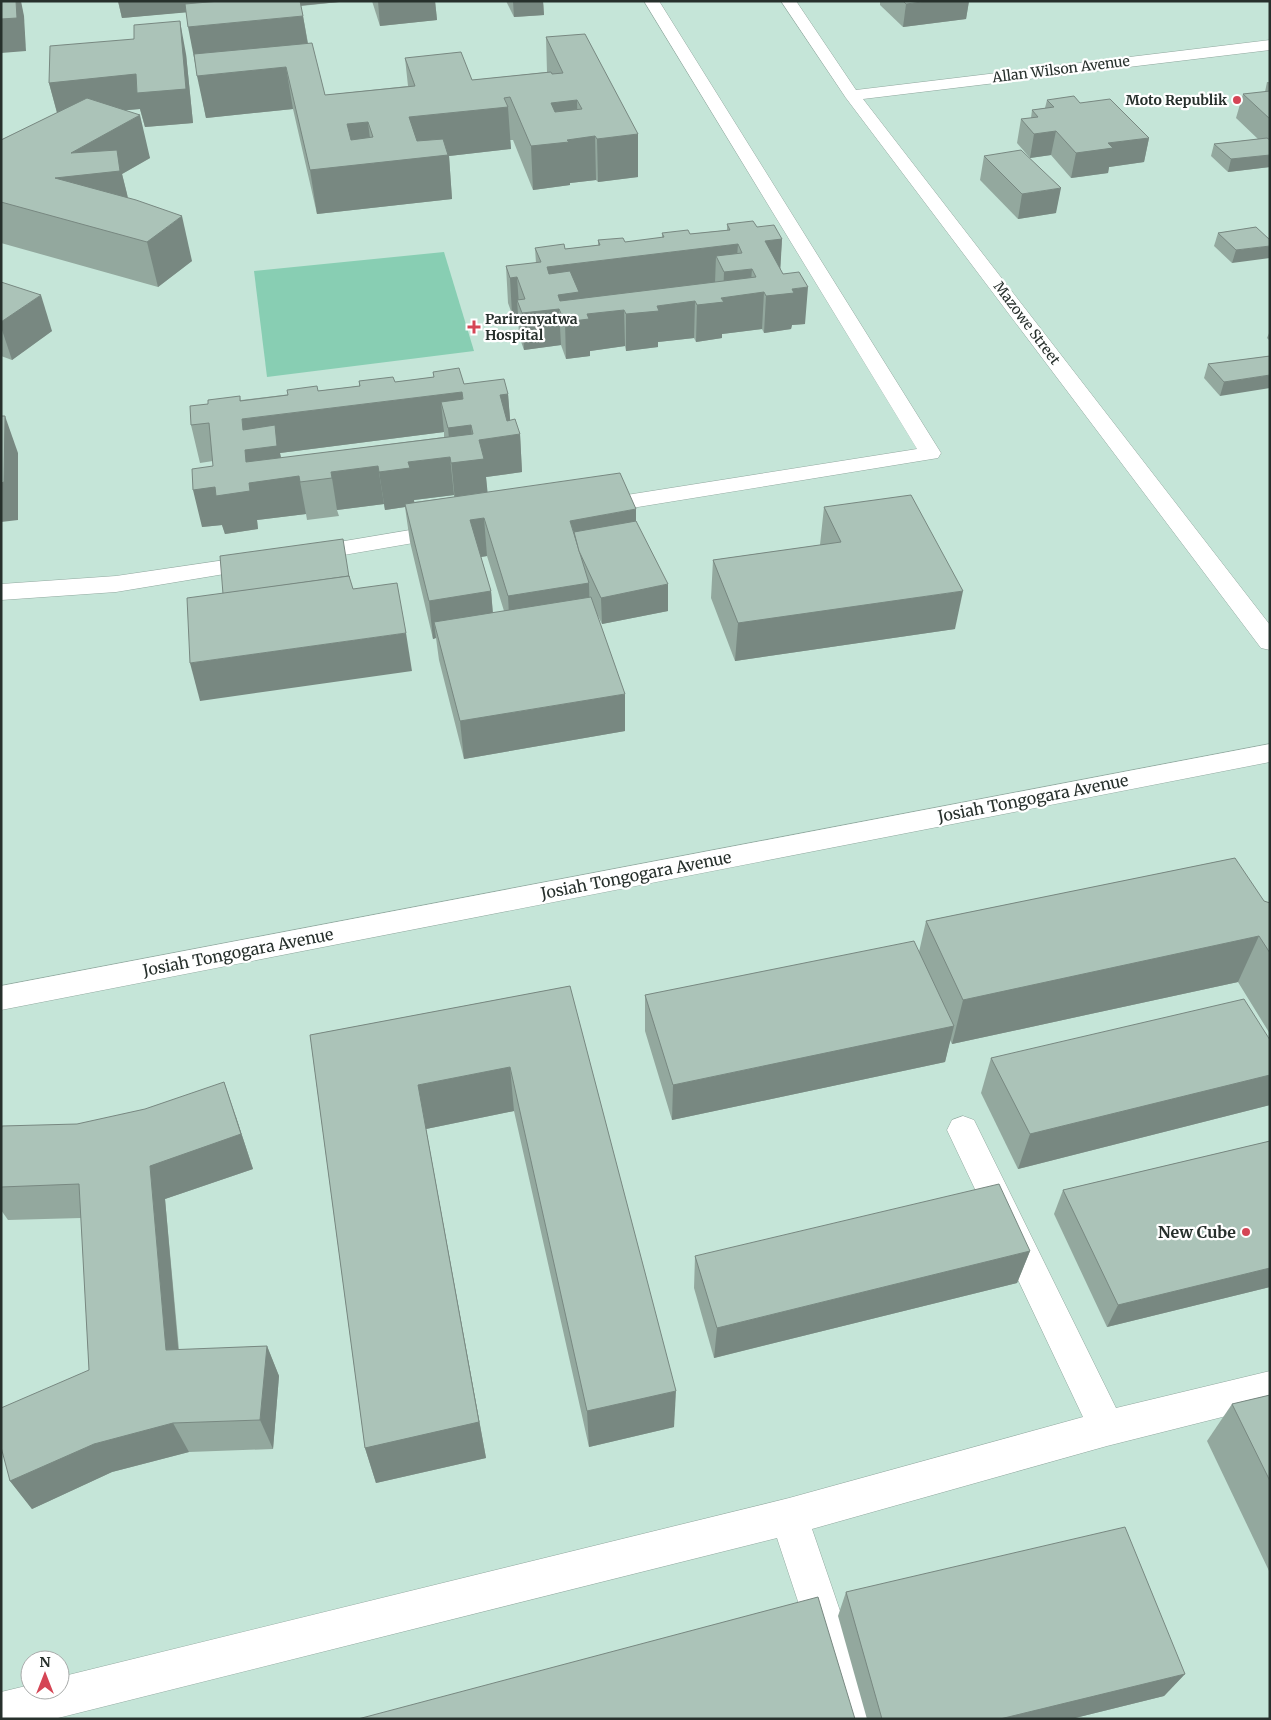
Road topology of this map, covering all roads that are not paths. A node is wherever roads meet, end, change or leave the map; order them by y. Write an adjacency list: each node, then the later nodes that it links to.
1 (651, 1): 5 (street)
2 (788, 1): 4 (street, Mazowe Street)
3 (1270, 45): 4 (street, Allan Wilson Avenue)
4 (852, 95): 8 (street, Mazowe Street)
5 (579, 510)
6 (471, 527): 7 (street)
7 (1, 592)
8 (1270, 642)
9 (1270, 752): 10 (street, Josiah Tongogara Avenue)
10 (1, 998)
11 (963, 1130): 13 (street)
12 (1270, 1388): 13 (street)
13 (1107, 1428): 14 (street)
14 (789, 1517): 15 (street); 16 (street)
15 (1, 1712)
16 (858, 1719)

